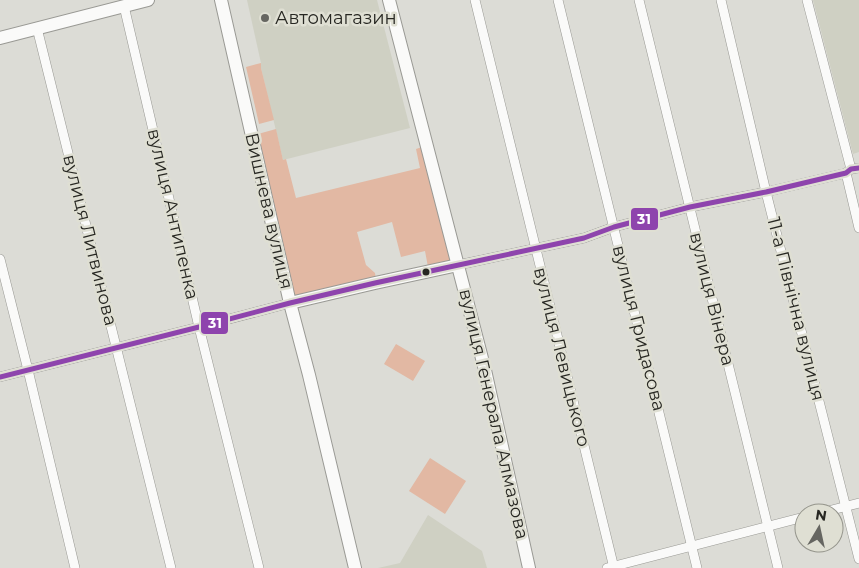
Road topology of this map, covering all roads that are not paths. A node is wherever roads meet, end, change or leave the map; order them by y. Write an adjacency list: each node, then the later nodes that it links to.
1 (148, 0): 9 (street)
2 (221, 0): 20 (street, Вишнева вулиця)
3 (389, 0): 19 (street, вулиця Генерала Алмазова)
4 (475, 0): 17 (street, вулиця Левицького)
5 (558, 0): 15 (street, вулиця Гридасова)
6 (639, 0): 14 (street, вулиця Вінера)
7 (721, 0): 13 (street, 11-а Північна вулиця)
8 (807, 0): 12 (street)
9 (124, 6): 10 (street); 21 (street, вулиця Антипенка)
10 (37, 28): 11 (street); 22 (street, вулиця Литвинова)
11 (0, 38)
12 (852, 170): 13 (street); 16 (street)
13 (766, 192): 14 (street); 26 (street, 11-а Північна вулиця)
14 (690, 206): 15 (street); 28 (street, вулиця Вінера)
15 (614, 227): 17 (street); 29 (street, вулиця Гридасова)
16 (859, 228)
17 (536, 249): 19 (street); 31 (street, вулиця Левицького)
18 (0, 259): 23 (street)
19 (458, 265): 20 (street); 36 (street, вулиця Генерала Алмазова)
20 (290, 303): 21 (street); 35 (street, Вишнева вулиця)
21 (200, 327): 22 (street); 34 (street, вулиця Антипенка)
22 (116, 348): 23 (street); 33 (street, вулиця Литвинова)
23 (28, 370): 24 (street); 32 (street)
24 (0, 377)
25 (859, 503): 26 (street)
26 (846, 507): 30 (street, 11-а Північна вулиця)
27 (794, 519): 28 (street)
28 (767, 526): 29 (street); 38 (street, вулиця Вінера)
29 (692, 546): 31 (street); 37 (street, вулиця Гридасова)
30 (859, 559)
31 (612, 567)
32 (75, 568)
33 (171, 568)
34 (259, 568)
35 (355, 568)
36 (529, 568)
37 (697, 568)
38 (778, 568)

